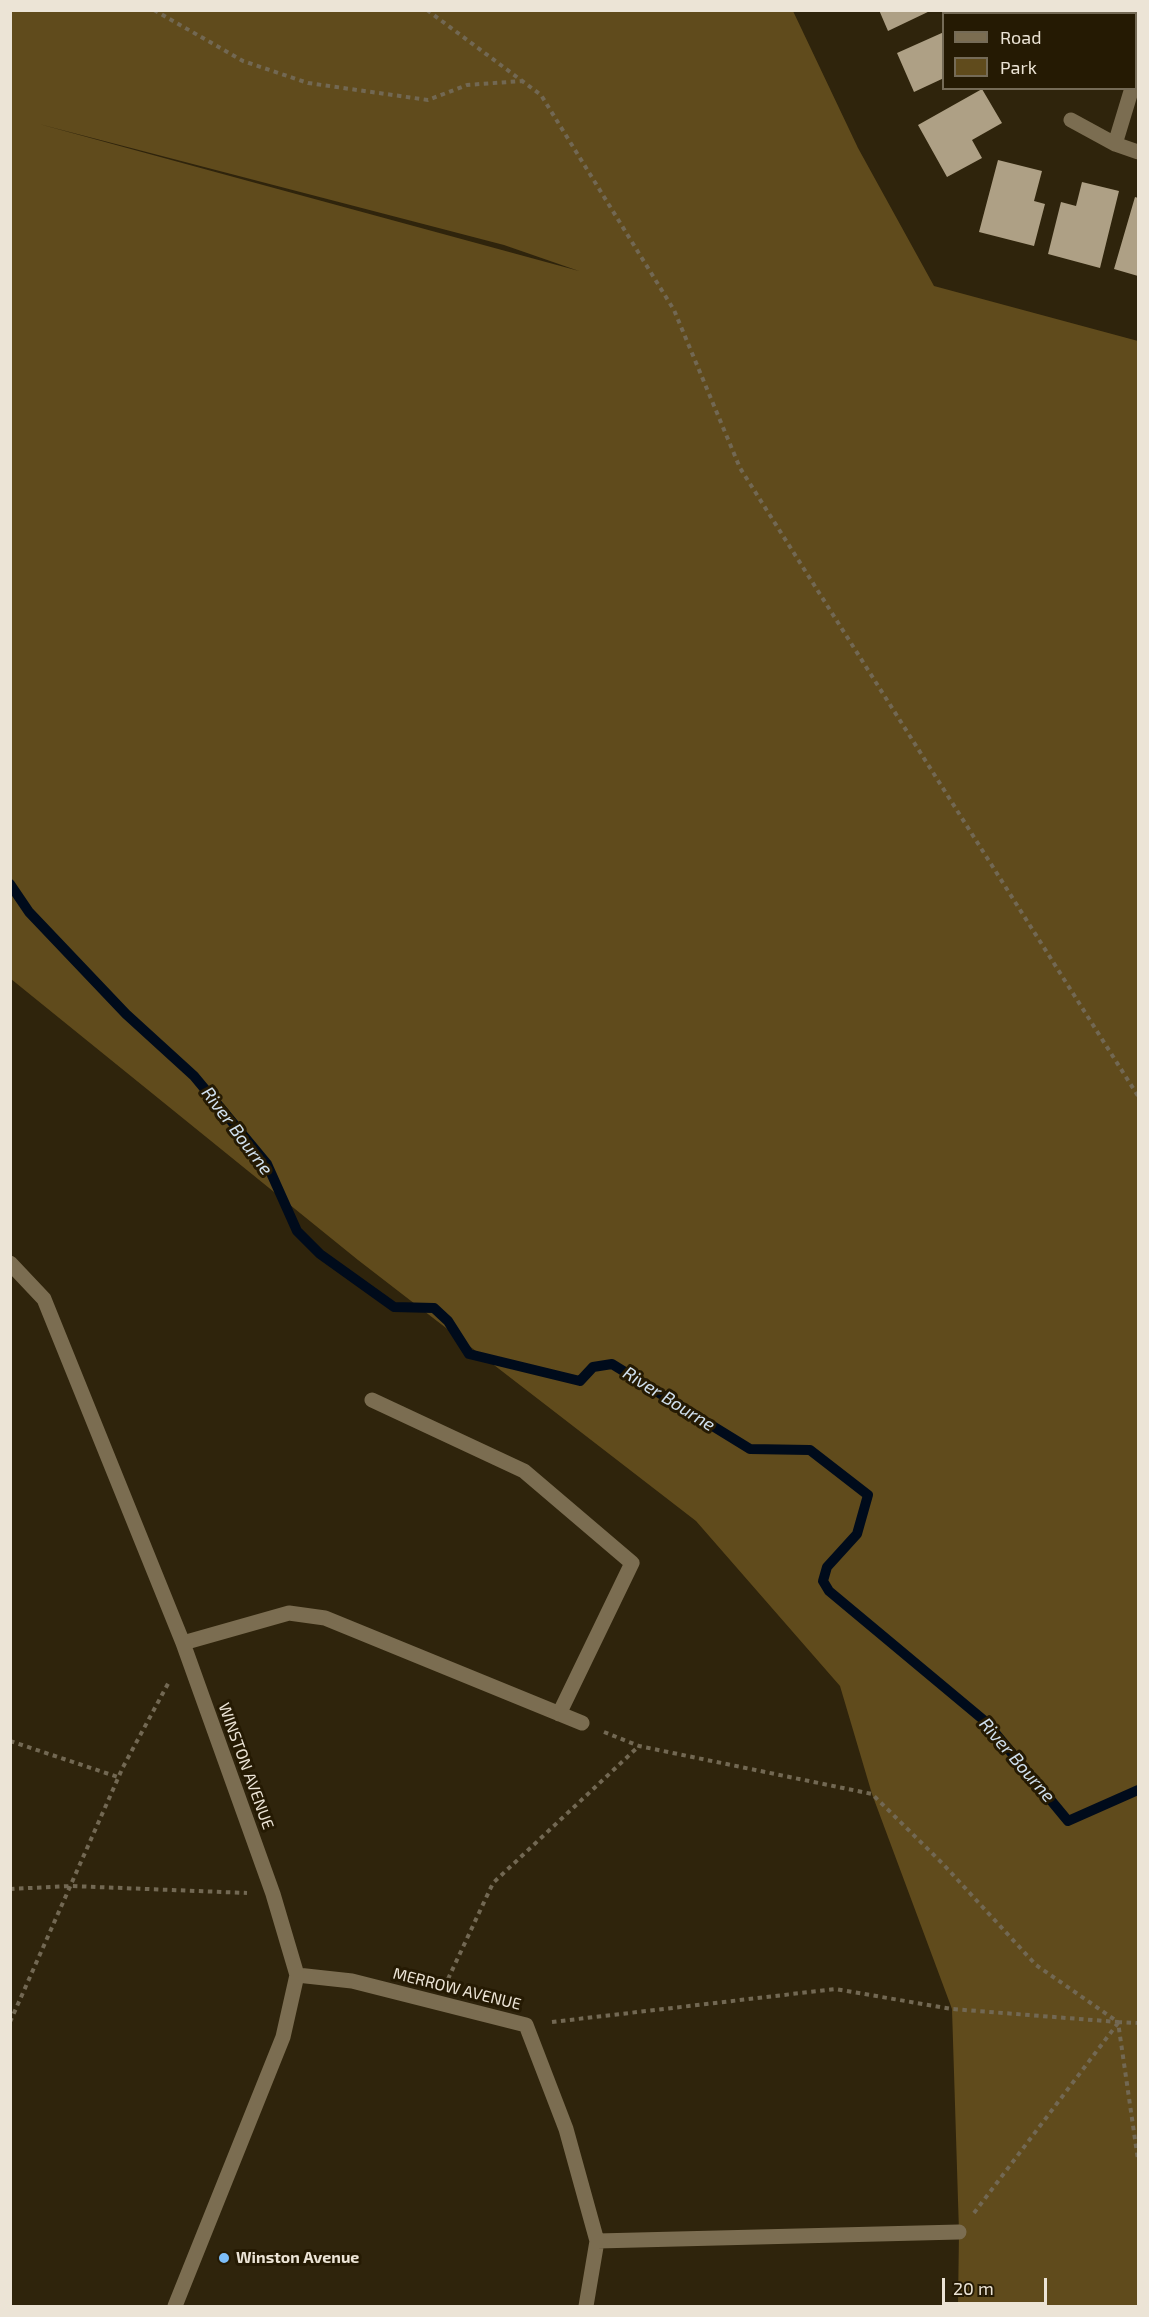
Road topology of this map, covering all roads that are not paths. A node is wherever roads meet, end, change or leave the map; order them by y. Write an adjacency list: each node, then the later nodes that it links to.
1 (1131, 90): 3 (street)
2 (1071, 120): 3 (street)
3 (1115, 144): 4 (street)
4 (1138, 152)
5 (10, 1263): 7 (street, WINSTON AVENUE)
6 (372, 1400): 8 (street)
7 (184, 1647): 8 (street); 10 (street, WINSTON AVENUE)
8 (559, 1714): 9 (street)
9 (582, 1723)
10 (297, 1975): 12 (street, MERROW AVENUE); 13 (street, WINSTON AVENUE)
11 (959, 2232): 12 (street)
12 (597, 2241): 14 (street, MERROW AVENUE)
13 (175, 2307)
14 (586, 2307)

